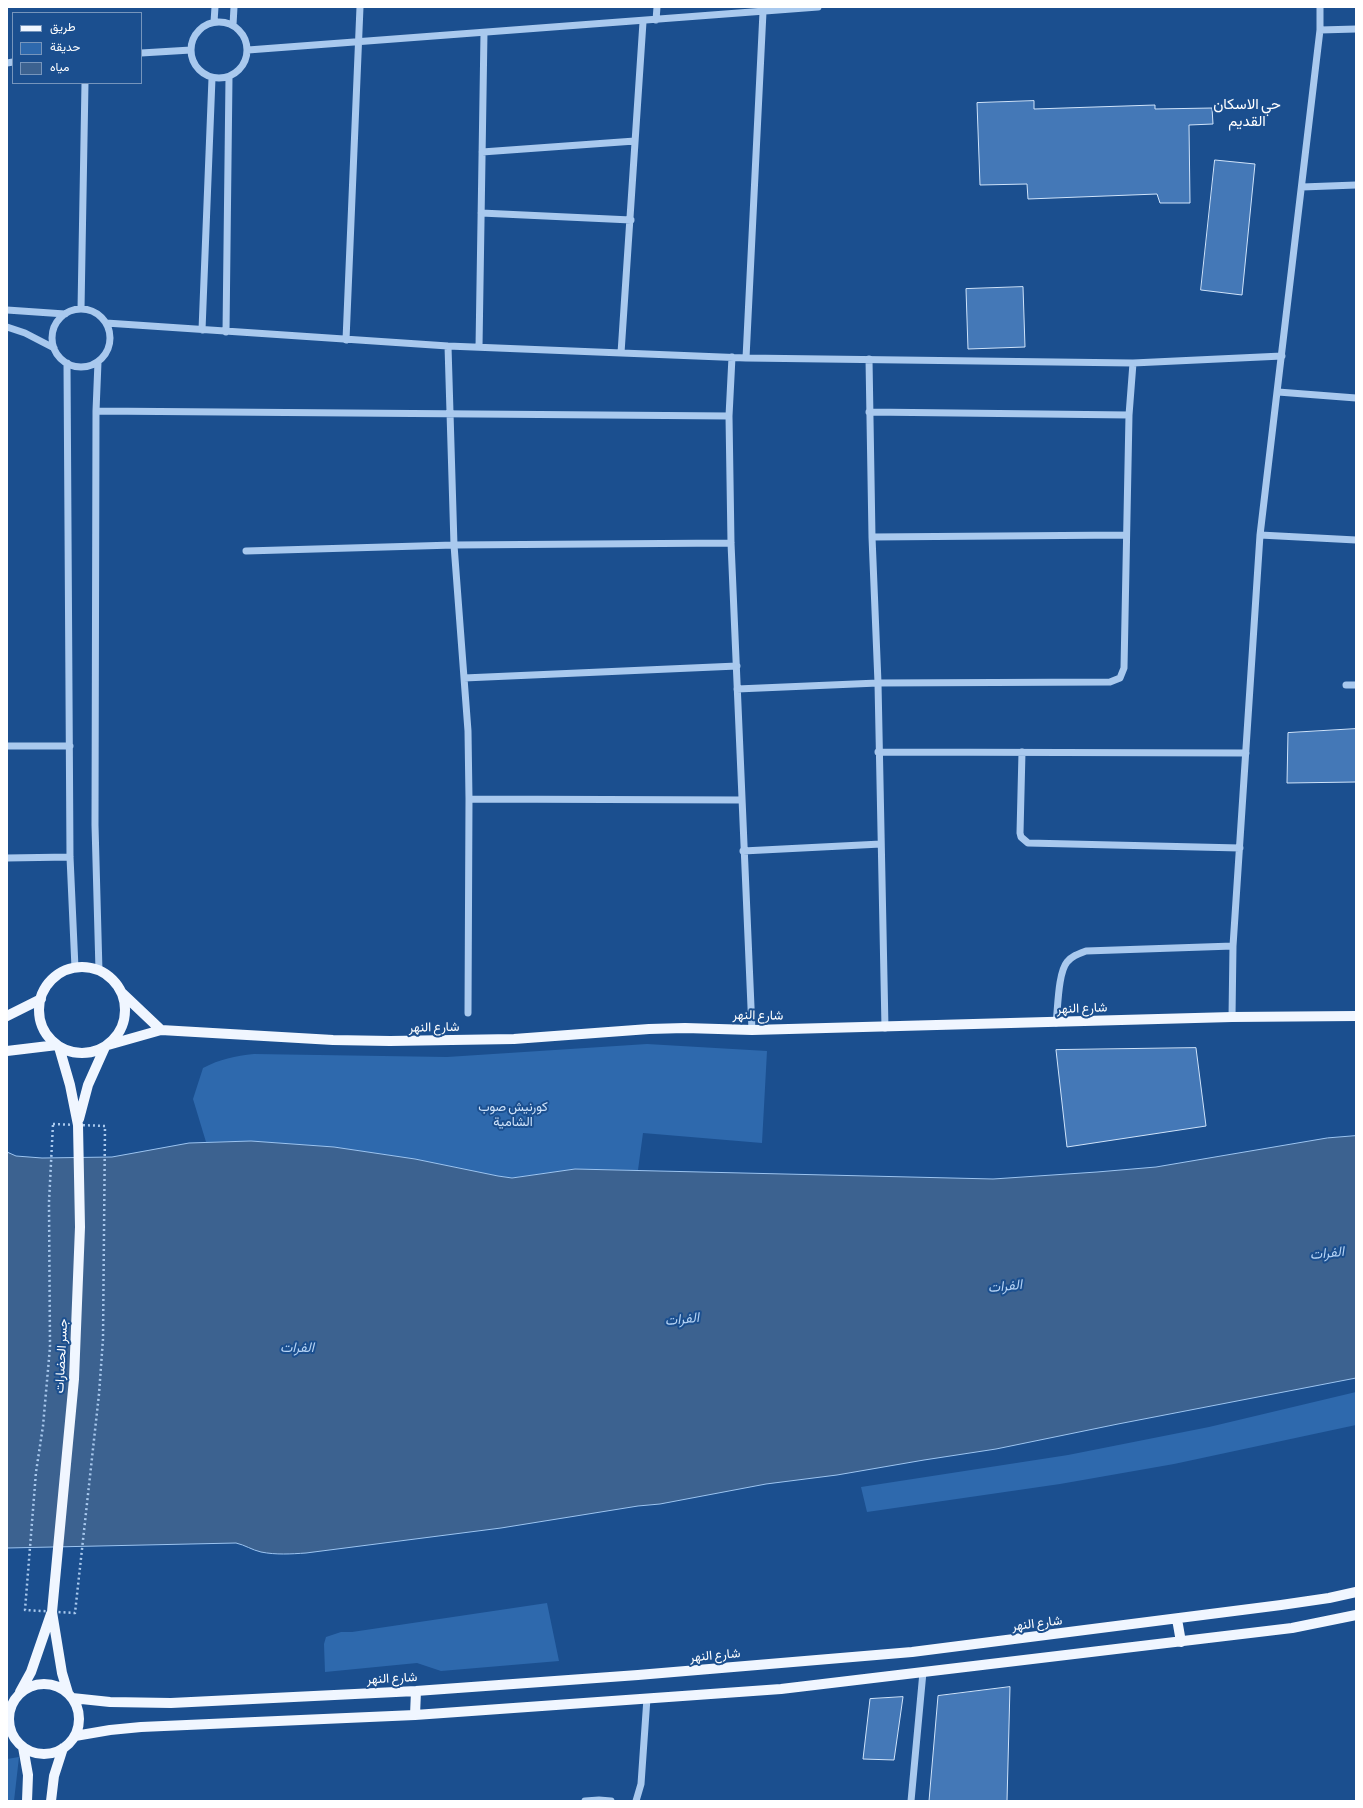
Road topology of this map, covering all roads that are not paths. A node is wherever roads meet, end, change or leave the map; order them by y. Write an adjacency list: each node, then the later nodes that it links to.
1 (215, 7): 10 (street)
2 (234, 7): 12 (street)
3 (360, 7): 16 (street)
4 (657, 7): 9 (street)
5 (818, 7): 7 (street)
6 (1320, 7): 14 (street)
7 (794, 8): 8 (street)
8 (763, 12): 9 (street); 43 (street)
9 (656, 20): 11 (street)
10 (214, 22): 12 (street); 17 (street)
11 (643, 22): 15 (street); 23 (street)
12 (233, 25): 18 (street)
13 (1356, 29): 14 (street)
14 (1320, 30): 26 (street)
15 (484, 33): 16 (street); 24 (street)
16 (360, 42): 18 (street); 36 (street)
17 (191, 50): 19 (street); 21 (street)
18 (248, 50): 20 (street)
19 (142, 53)
20 (229, 77): 21 (street); 35 (street)
21 (212, 78): 34 (street)
22 (85, 84): 29 (street)
23 (635, 141): 24 (street); 28 (street)
24 (482, 152): 27 (street)
25 (1356, 185): 26 (street)
26 (1302, 187): 41 (street)
27 (481, 213): 28 (street); 38 (street)
28 (630, 220): 40 (street)
29 (81, 309): 31 (street); 32 (street)
30 (7, 310): 31 (street)
31 (65, 314): 39 (street)
32 (106, 323): 34 (street); 45 (street)
33 (7, 327): 39 (street)
34 (202, 330): 35 (street)
35 (226, 332): 36 (street)
36 (346, 340): 37 (street)
37 (448, 346): 38 (street); 52 (street)
38 (479, 347): 40 (street)
39 (54, 348): 46 (street)
40 (621, 353): 42 (street)
41 (1282, 356): 47 (street); 48 (street)
42 (732, 357): 43 (street); 54 (street)
43 (746, 358): 44 (street)
44 (869, 359): 47 (street); 51 (street)
45 (98, 362): 46 (street); 50 (street)
46 (67, 363): 69 (street)
47 (1133, 363): 53 (street)
48 (1278, 392): 49 (street); 56 (street)
49 (1356, 398)
50 (96, 411): 52 (street); 82 (street)
51 (869, 412): 53 (street); 57 (street)
52 (450, 413): 54 (street); 60 (street)
53 (1129, 415): 55 (street)
54 (729, 416): 59 (street)
55 (1126, 535): 57 (street); 64 (street)
56 (1260, 535): 58 (street); 72 (street)
57 (872, 537): 64 (street)
58 (1356, 540)
59 (731, 543): 60 (street); 62 (street)
60 (454, 545): 61 (street); 63 (street)
61 (246, 551)
62 (736, 666): 63 (street); 67 (street)
63 (464, 678): 73 (street)
64 (878, 683): 67 (street); 70 (street)
65 (1346, 685): 66 (street)
66 (1356, 685)
67 (737, 688): 74 (street)
68 (7, 746): 69 (street)
69 (70, 746): 78 (street)
70 (878, 752): 71 (street); 75 (street)
71 (1022, 752): 72 (street); 76 (street)
72 (1246, 753): 76 (street)
73 (469, 799): 74 (street); 85 (street)
74 (742, 800): 77 (street)
75 (881, 844): 77 (street); 90 (street)
76 (1240, 848): 80 (street)
77 (743, 851): 92 (street)
78 (70, 857): 79 (street); 81 (street)
79 (7, 858)
80 (1233, 946): 88 (street); 89 (street)
81 (75, 968): 82 (main road); 84 (main road)
82 (99, 971): 83 (main road)
83 (122, 993): 91 (main road); 94 (main road)
84 (41, 999): 86 (main road); 93 (main road)
85 (468, 1013)
86 (7, 1016)
87 (1356, 1016): 88 (main road, شارع النهر)
88 (1232, 1018): 89 (main road, شارع النهر)
89 (1056, 1023): 90 (main road, شارع النهر)
90 (885, 1028): 92 (main road, شارع النهر)
91 (161, 1030): 92 (main road, شارع النهر); 94 (main road, شارع النهر)
92 (752, 1030)
93 (58, 1046): 94 (main road); 95 (main road); 96 (main road)
94 (106, 1046): 96 (main road)
95 (7, 1051)
96 (78, 1125): 98 (main road, جسر الحضارات)
97 (1356, 1592): 100 (main road, شارع النهر)
98 (52, 1612): 104 (main road); 105 (main road)
99 (1356, 1615): 101 (main road)
100 (1177, 1619): 101 (main road); 103 (main road, شارع النهر)
101 (1181, 1642): 102 (main road)
102 (923, 1672): 106 (main road); 117 (street)
103 (416, 1691): 105 (main road, شارع النهر); 108 (main road)
104 (19, 1694): 105 (main road); 107 (main road)
105 (70, 1696): 109 (main road)
106 (647, 1698): 108 (main road); 116 (street)
107 (8, 1712): 110 (main road)
108 (415, 1715): 109 (main road)
109 (75, 1736): 111 (main road)
110 (15, 1743): 111 (main road); 112 (main road)
111 (63, 1748): 113 (main road)
112 (27, 1801)
113 (51, 1801)
114 (585, 1801): 115 (street)
115 (611, 1801)
116 (636, 1801)
117 (911, 1801)

